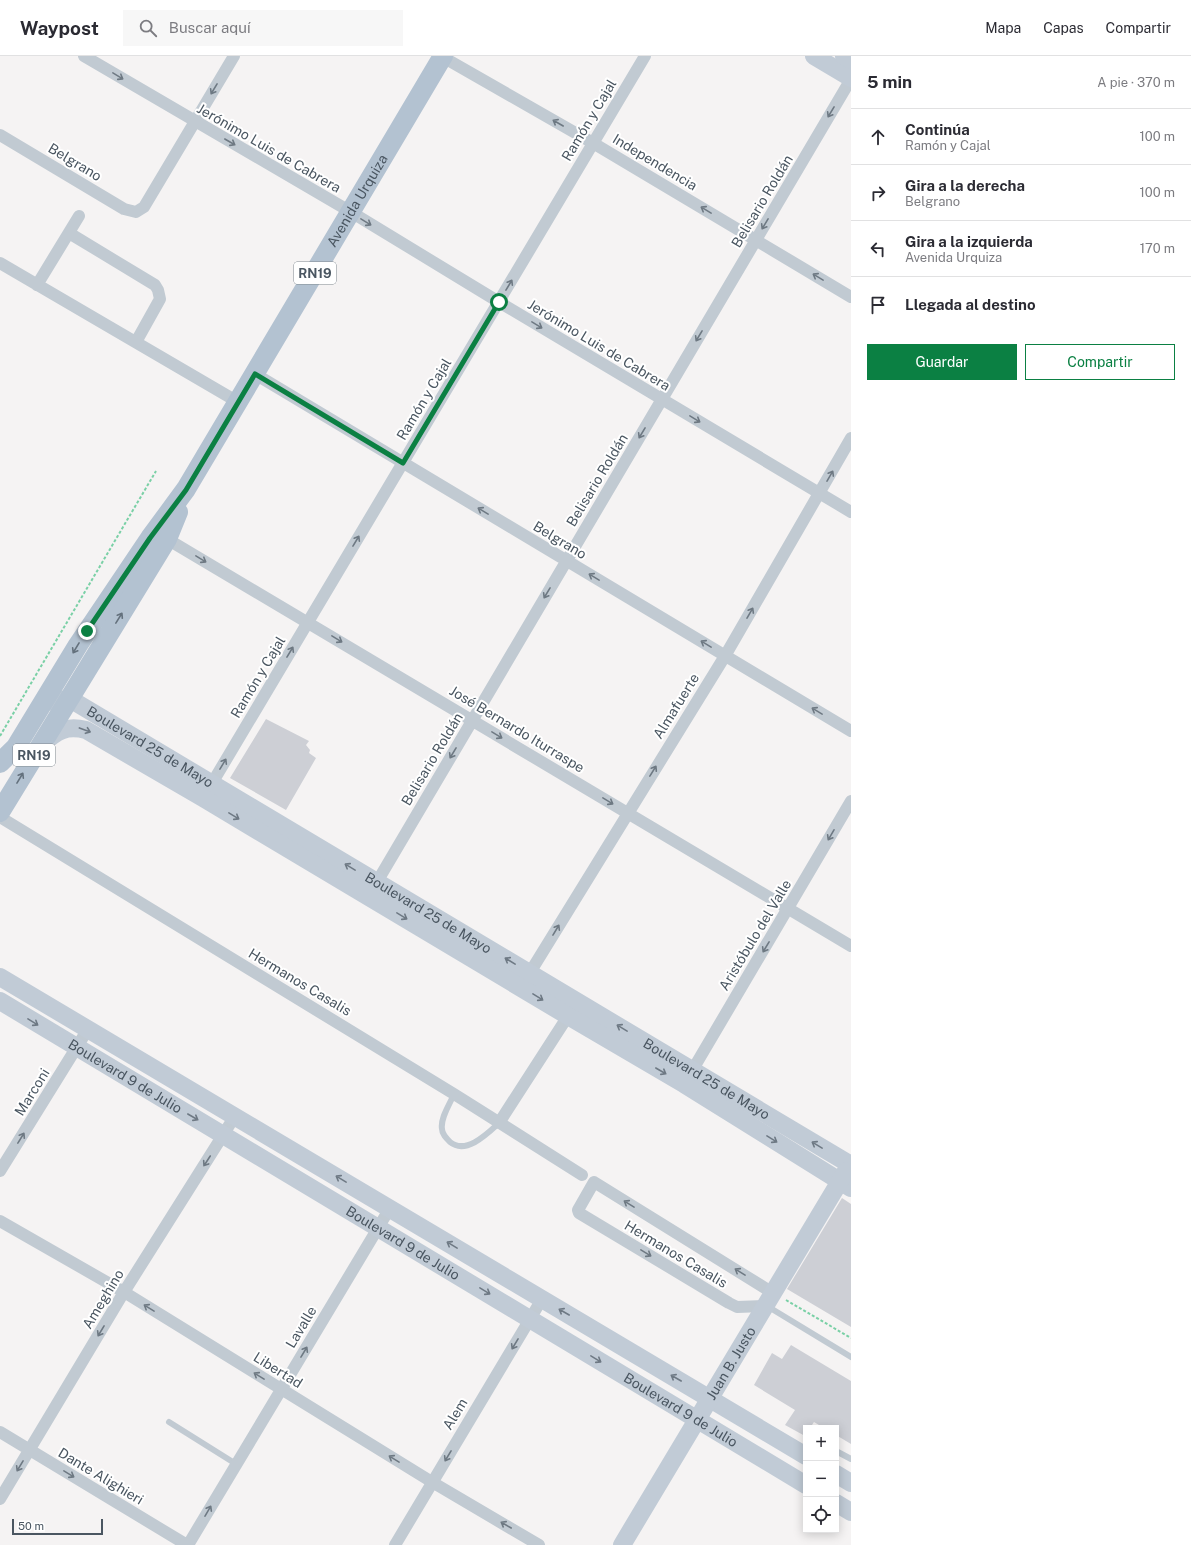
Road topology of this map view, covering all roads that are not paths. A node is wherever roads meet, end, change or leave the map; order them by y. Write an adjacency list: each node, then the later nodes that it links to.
1 (84, 56): 9 (street, Jerónimo Luis de Cabrera, one-way to 9)
2 (234, 56): 9 (street, one-way to 9)
3 (442, 56): 11 (street, Independencia, one-way to 3); 12 (main road, Avenida Urquiza / RN19)
4 (645, 56): 11 (street, Ramón y Cajal)
5 (814, 56): 8 (main road)
6 (844, 56): 7 (main road)
7 (851, 60)
8 (851, 78): 15 (street, Belisario Roldán, one-way to 15)
9 (194, 122): 10 (street, Belgrano); 12 (street, Jerónimo Luis de Cabrera, one-way to 12)
10 (0, 135)
11 (593, 143): 15 (street, Independencia, one-way to 11); 19 (street, Ramón y Cajal, one-way to 11)
12 (351, 212): 19 (street, Jerónimo Luis de Cabrera, one-way to 19); 21 (main road, Avenida Urquiza / RN19)
13 (79, 216): 14 (street)
14 (69, 233): 17 (street); 20 (street)
15 (756, 240): 18 (street, Independencia, one-way to 15); 22 (street, Belisario Roldán, one-way to 22)
16 (0, 263): 17 (street)
17 (37, 285): 20 (street)
18 (851, 297)
19 (499, 302): 22 (street, Jerónimo Luis de Cabrera, one-way to 22); 25 (street, Ramón y Cajal)
20 (136, 342): 23 (street)
21 (255, 374): 23 (main road, Avenida Urquiza / RN19); 25 (street, Belgrano)
22 (662, 399): 27 (street, Jerónimo Luis de Cabrera, one-way to 27); 30 (street, Belisario Roldán, one-way to 30)
23 (238, 402): 26 (main road, Avenida Urquiza / RN19)
24 (851, 438): 27 (street, Almafuerte, one-way to 24)
25 (403, 463): 30 (street, Belgrano, one-way to 25); 31 (street, Ramón y Cajal, one-way to 25)
26 (186, 490): 29 (main road, Avenida Urquiza / RN19); 36 (main road, Avenida Urquiza / RN19, one-way to 36)
27 (820, 493): 28 (street, Jerónimo Luis de Cabrera); 32 (street, Almafuerte, one-way to 27)
28 (851, 512)
29 (168, 539): 31 (street, José Bernardo Iturraspe, one-way to 31); 33 (main road, Avenida Urquiza / RN19, one-way to 29)
30 (566, 561): 32 (street, Belgrano, one-way to 30); 34 (street, Belisario Roldán, one-way to 34)
31 (308, 622): 34 (street, José Bernardo Iturraspe, one-way to 34); 39 (street, Ramón y Cajal, one-way to 31)
32 (725, 656): 35 (street, Belgrano, one-way to 32); 42 (street, Almafuerte, one-way to 32)
33 (70, 699): 36 (main road); 37 (main road, Avenida Urquiza / RN19); 39 (main road, Boulevard 25 de Mayo)
34 (472, 720): 42 (street, José Bernardo Iturraspe, one-way to 42); 44 (street, Belisario Roldán, one-way to 44)
35 (851, 730)
36 (16, 747): 38 (main road, Avenida Urquiza / RN19)
37 (39, 747): 39 (main road, Boulevard 25 de Mayo, one-way to 39); 41 (main road, Avenida Urquiza / RN19, one-way to 37)
38 (0, 763)
39 (208, 791): 44 (main road, Boulevard 25 de Mayo)
40 (851, 801): 45 (street, Aristóbulo del Valle, one-way to 45)
41 (0, 812)
42 (627, 813): 45 (street, José Bernardo Iturraspe); 48 (street, Almafuerte, one-way to 42)
43 (0, 817): 54 (street, Hermanos Casalis)
44 (372, 889): 48 (main road, Boulevard 25 de Mayo)
45 (788, 909): 46 (street, José Bernardo Iturraspe); 53 (street, Aristóbulo del Valle, one-way to 53)
46 (851, 946)
47 (0, 977): 51 (main road, Boulevard 9 de Julio)
48 (525, 980): 50 (main road, Boulevard 25 de Mayo, one-way to 50); 53 (main road, Boulevard 25 de Mayo, one-way to 48)
49 (0, 1002): 52 (main road, Boulevard 9 de Julio, one-way to 52)
50 (568, 1016): 53 (main road, Boulevard 25 de Mayo, one-way to 53); 56 (street)
51 (88, 1029): 52 (street, Marconi); 55 (main road, Boulevard 9 de Julio)
52 (77, 1049): 57 (main road, Boulevard 9 de Julio, one-way to 57); 59 (street, Marconi, one-way to 52)
53 (688, 1077): 58 (main road, Boulevard 25 de Mayo, one-way to 53); 61 (main road, Boulevard 25 de Mayo, one-way to 61)
54 (454, 1094): 56 (street, Hermanos Casalis); 56 (lane)
55 (235, 1116): 57 (street, Ameghino); 62 (main road, Boulevard 9 de Julio, one-way to 55)
56 (499, 1123): 60 (street, Hermanos Casalis)
57 (224, 1135): 64 (main road, Boulevard 9 de Julio); 65 (street, Ameghino, one-way to 65)
58 (851, 1163): 61 (main road, Juan B. Justo)
59 (0, 1171)
60 (582, 1175)
61 (845, 1184): 67 (main road, Juan B. Justo)
62 (390, 1208): 64 (street, Lavalle); 66 (main road, Boulevard 9 de Julio, one-way to 62)
63 (0, 1221): 65 (street, Libertad)
64 (379, 1227): 68 (main road, Boulevard 9 de Julio, one-way to 68); 70 (street, Lavalle, one-way to 64)
65 (124, 1292): 70 (street, Libertad, one-way to 65); 75 (street, Ameghino, one-way to 75)
66 (542, 1299): 68 (street, Alem); 71 (main road, Boulevard 9 de Julio, one-way to 66)
67 (769, 1299): 67 (street, Hermanos Casalis, one-way to 67); 69 (lane); 71 (main road, Juan B. Justo)
68 (530, 1318): 72 (main road, Boulevard 9 de Julio, one-way to 72); 81 (street, Alem, one-way to 81)
69 (851, 1357)
70 (281, 1389): 79 (street, Lavalle); 81 (street, Libertad, one-way to 70)
71 (710, 1398): 72 (main road, Juan B. Justo); 76 (main road, Boulevard 9 de Julio)
72 (697, 1420): 82 (main road, Boulevard 9 de Julio); 90 (main road, Juan B. Justo)
73 (169, 1422): 79 (lane)
74 (0, 1432): 75 (street, Dante Alighieri)
75 (30, 1450): 84 (street, Ameghino, one-way to 84); 87 (street, Dante Alighieri, one-way to 87)
76 (800, 1450)
77 (839, 1452): 78 (lane)
78 (851, 1460)
79 (236, 1464): 87 (street, Lavalle, one-way to 79)
80 (839, 1476): 83 (main road)
81 (432, 1482): 88 (street, Alem); 89 (street, Libertad, one-way to 81)
82 (803, 1483)
83 (851, 1483)
84 (0, 1499)
85 (839, 1505): 86 (main road)
86 (851, 1512)
87 (188, 1545)
88 (395, 1545)
89 (539, 1545)
90 (622, 1545)

